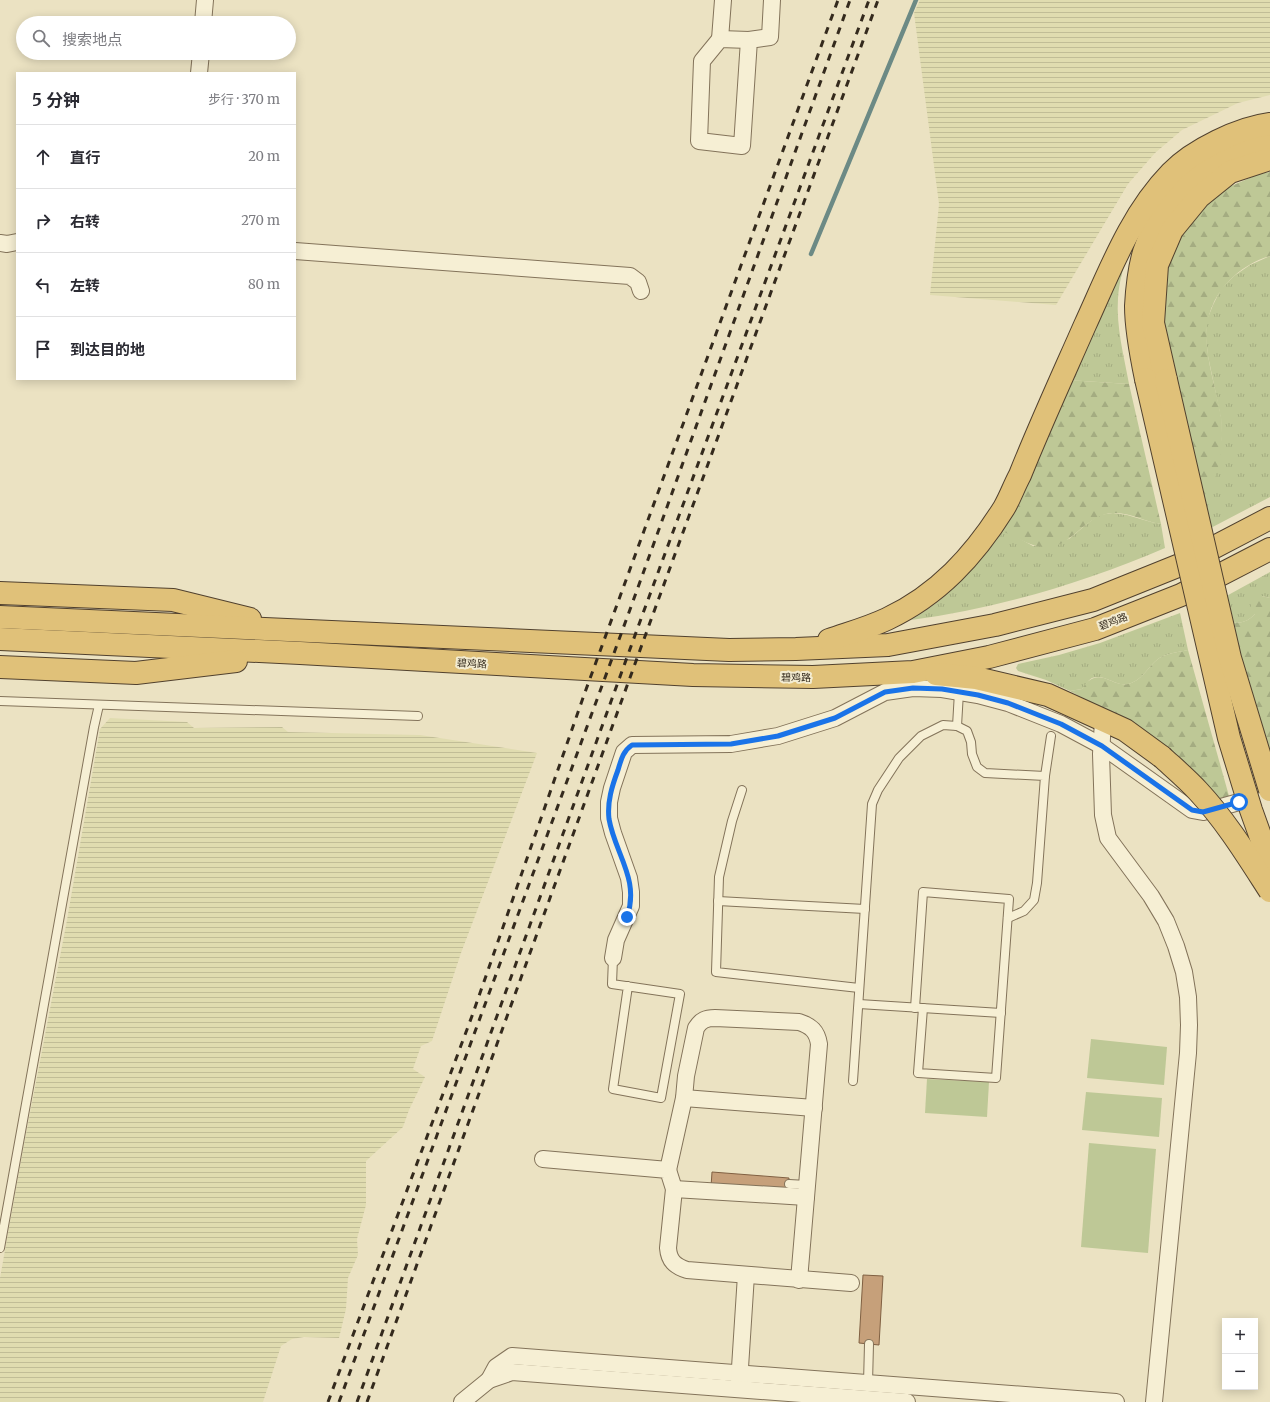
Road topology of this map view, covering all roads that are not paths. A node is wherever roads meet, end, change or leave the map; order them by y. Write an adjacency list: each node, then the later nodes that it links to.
1 (205, 0): 4 (street)
2 (723, 0): 5 (street)
3 (772, 0): 6 (street)
4 (204, 16)
5 (720, 39): 6 (street); 6 (street)
6 (748, 40)
7 (200, 60): 8 (street)
8 (199, 72)
9 (1270, 124): 23 (highway)
10 (1270, 140): 16 (highway)
11 (1270, 159): 16 (highway)
12 (16, 242): 13 (street)
13 (0, 243)
14 (296, 251): 15 (street)
15 (641, 292)
16 (1156, 379): 37 (highway, bridge); 39 (highway, bridge)
17 (1270, 518): 23 (highway)
18 (1270, 549): 26 (highway, 碧鸡路)
19 (0, 593): 21 (highway)
20 (0, 617): 21 (highway)
21 (300, 631): 23 (highway)
22 (0, 639): 24 (highway)
23 (793, 649)
24 (300, 653): 25 (highway); 26 (highway, 碧鸡路)
25 (0, 667)
26 (913, 672): 31 (highway)
27 (959, 692): 32 (lane); 34 (street); 44 (street)
28 (0, 701): 29 (lane)
29 (99, 705): 30 (lane); 58 (lane)
30 (418, 716)
31 (1104, 720): 34 (street); 40 (highway, bridge)
32 (957, 726): 35 (lane); 42 (lane)
33 (1051, 736): 35 (lane)
34 (1102, 746): 38 (street); 69 (street)
35 (1045, 776): 43 (lane)
36 (742, 790): 41 (lane)
37 (1270, 790)
38 (1239, 802)
39 (1270, 864)
40 (1270, 891)
41 (718, 900): 42 (lane); 46 (lane)
42 (865, 909): 46 (lane)
43 (1008, 918): 48 (lane); 49 (lane)
44 (612, 958): 45 (lane)
45 (628, 986): 45 (lane)
46 (860, 988): 47 (lane)
47 (859, 1004): 48 (lane); 50 (lane)
48 (919, 1008): 49 (lane); 49 (lane)
49 (1001, 1013)
50 (853, 1081)
51 (684, 1098): 52 (street); 52 (street); 54 (street)
52 (814, 1108): 57 (street)
53 (543, 1159): 54 (street)
54 (668, 1170): 56 (street)
55 (789, 1184): 57 (lane)
56 (674, 1189): 57 (street); 59 (street)
57 (806, 1191): 60 (street)
58 (0, 1248)
59 (746, 1275): 60 (street); 63 (street)
60 (798, 1280): 61 (street)
61 (851, 1283)
62 (869, 1344): 64 (lane)
63 (739, 1381): 65 (street); 66 (street)
64 (868, 1383): 65 (street); 68 (street)
65 (780, 1390): 67 (street)
66 (462, 1402)
67 (907, 1402)
68 (1116, 1402)
69 (1154, 1402)

